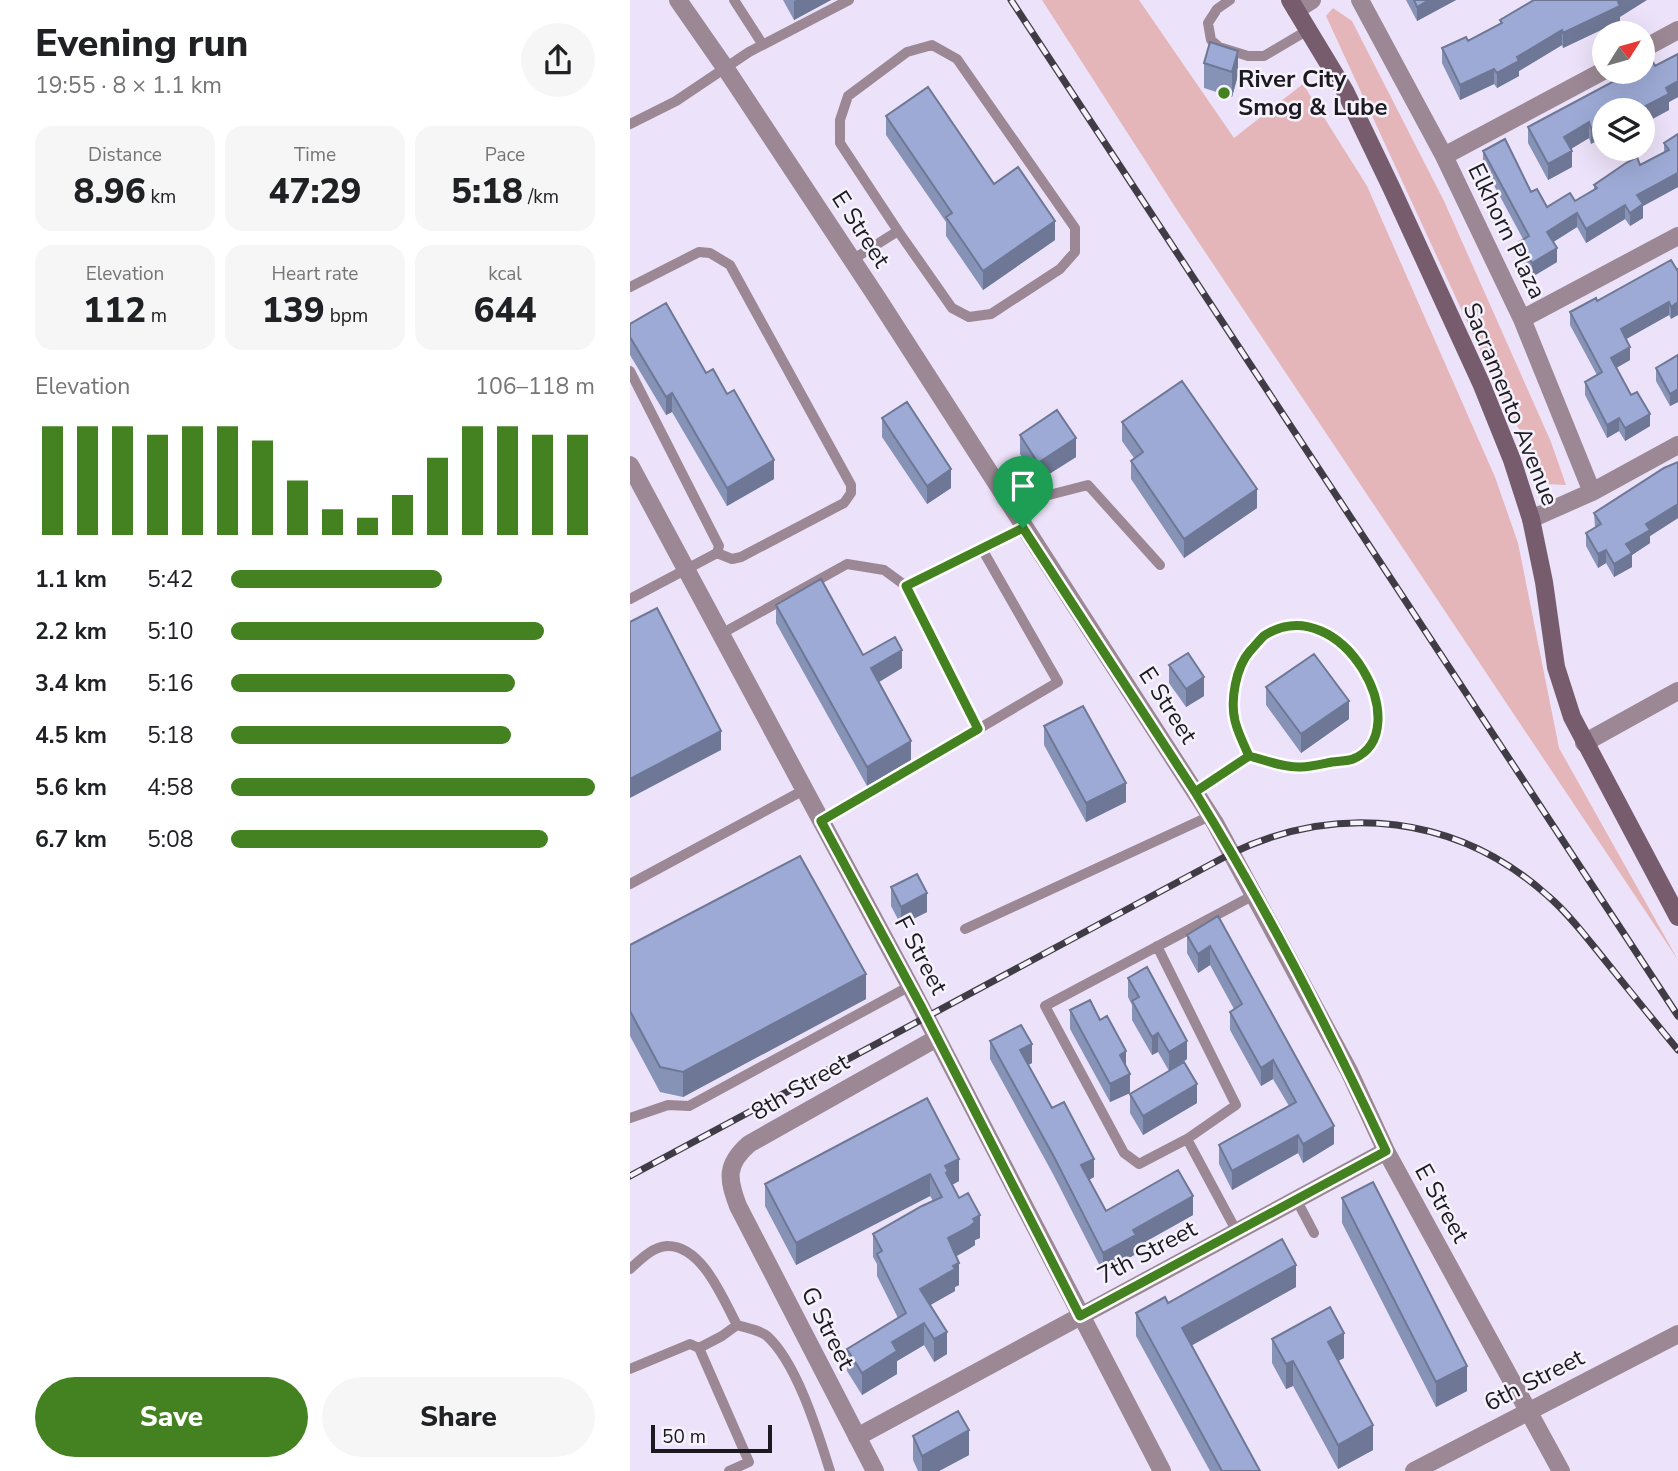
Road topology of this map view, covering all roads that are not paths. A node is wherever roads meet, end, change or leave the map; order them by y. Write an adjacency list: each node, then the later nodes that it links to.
1 (678, 0): 12 (street, E Street)
2 (734, 0): 11 (lane)
3 (849, 0): 11 (lane)
4 (1230, 0): 8 (lane)
5 (1312, 0): 7 (street)
6 (1360, 0): 15 (street, Elkhorn Plaza)
7 (1293, 5): 8 (main road, Sacramento Avenue)
8 (1308, 30): 26 (main road, Sacramento Avenue)
9 (1678, 30): 10 (street)
10 (1656, 42)
11 (763, 45): 12 (lane)
12 (726, 69): 14 (lane); 18 (street, E Street)
13 (1592, 77): 15 (street)
14 (630, 124)
15 (1444, 156): 20 (street, Elkhorn Plaza)
16 (898, 231): 16 (lane); 18 (lane)
17 (1678, 236): 20 (street)
18 (852, 260): 24 (street, E Street)
19 (630, 287): 29 (lane)
20 (1522, 319): 25 (street, Elkhorn Plaza)
21 (630, 371): 29 (lane)
22 (1678, 445): 25 (street)
23 (630, 465): 31 (street, F Street)
24 (1000, 491): 27 (street, E Street); 30 (lane)
25 (1592, 492): 26 (street)
26 (1531, 519): 37 (main road, Sacramento Avenue)
27 (1023, 528): 28 (lane); 40 (street, E Street)
28 (982, 549): 32 (lane); 36 (lane)
29 (717, 553): 31 (lane)
30 (1160, 565)
31 (686, 570): 33 (lane); 34 (street, F Street)
32 (906, 586): 34 (lane); 36 (lane)
33 (630, 599)
34 (721, 634): 39 (street, F Street)
35 (1678, 691): 37 (street)
36 (978, 729): 42 (lane)
37 (1584, 743): 45 (main road, Sacramento Avenue)
38 (1249, 756): 38 (lane); 40 (lane)
39 (804, 790): 42 (street, F Street); 43 (lane)
40 (1195, 792): 41 (street, E Street)
41 (1210, 816): 44 (street, E Street); 46 (lane)
42 (821, 821): 48 (street, F Street)
43 (630, 884)
44 (1254, 895): 47 (lane); 52 (street, E Street)
45 (1678, 917)
46 (965, 929)
47 (1157, 946): 51 (lane); 51 (lane)
48 (910, 986): 49 (street, F Street); 50 (lane)
49 (937, 1038): 54 (street, 8th Street); 58 (street, F Street)
50 (630, 1118)
51 (1187, 1139): 55 (lane)
52 (1386, 1151): 53 (street, 7th Street); 63 (street, E Street)
53 (1296, 1199): 55 (street, 7th Street); 56 (lane)
54 (738, 1206): 64 (street, G Street)
55 (1237, 1232): 58 (street, 7th Street)
56 (1314, 1233)
57 (630, 1269): 59 (lane)
58 (1080, 1316): 64 (street, 7th Street); 69 (street, F Street)
59 (737, 1325): 61 (lane); 67 (lane)
60 (1678, 1334): 63 (street, 6th Street)
61 (699, 1348): 62 (lane); 65 (lane)
62 (630, 1369)
63 (1528, 1411): 70 (street, 6th Street); 71 (street, E Street)
64 (857, 1437): 68 (street, G Street)
65 (752, 1466): 66 (lane)
66 (729, 1471)
67 (830, 1471)
68 (875, 1471)
69 (1162, 1471)
70 (1414, 1471)
71 (1561, 1471)

